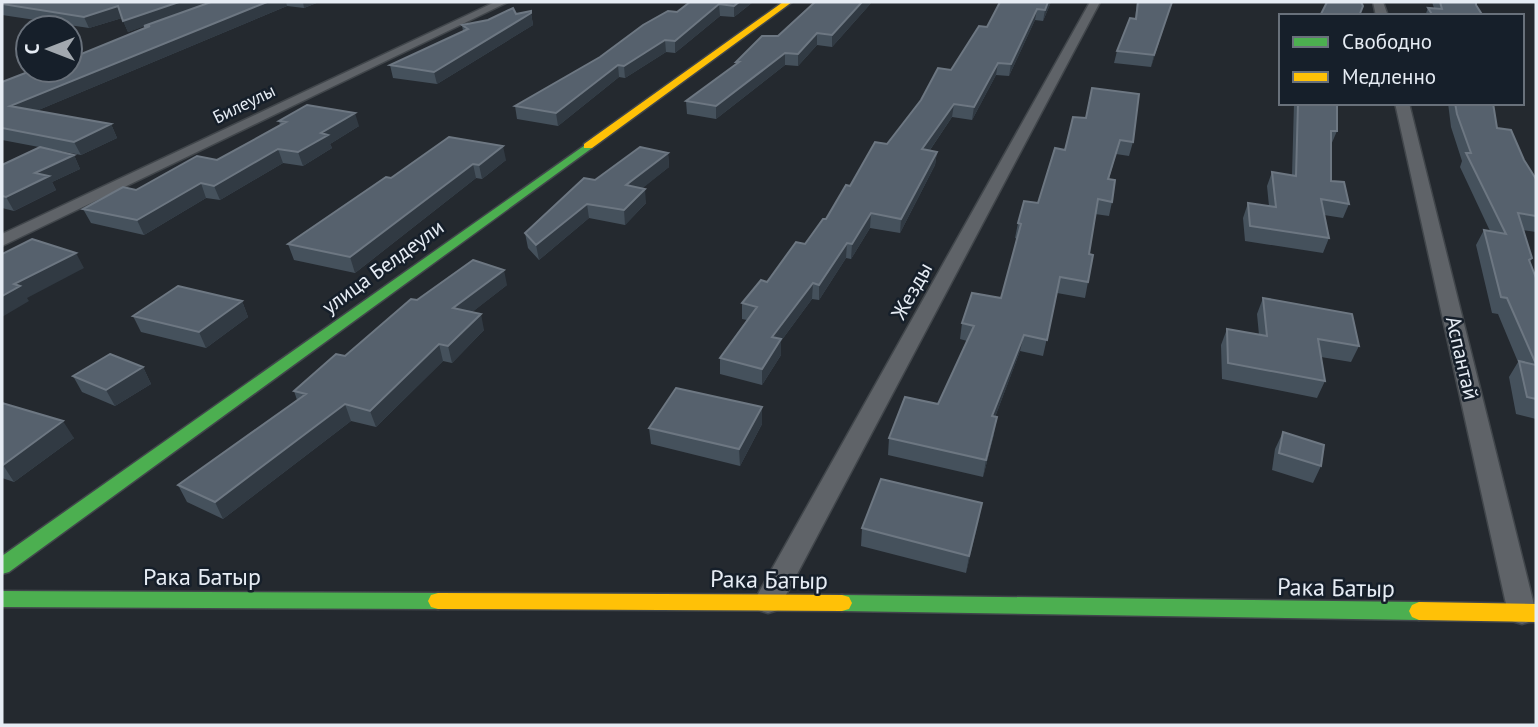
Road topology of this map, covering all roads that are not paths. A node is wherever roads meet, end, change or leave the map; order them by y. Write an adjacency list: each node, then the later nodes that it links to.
1 (503, 2): 5 (street, Билеулы)
2 (788, 2): 6 (street, улица Белдеули)
3 (1096, 2): 8 (street, Жезды)
4 (1402, 105): 9 (street, Аспантай)
5 (2, 241)
6 (2, 566)
7 (2, 599): 8 (street, Рака Батыр)
8 (768, 602): 9 (street, Рака Батыр)
9 (1529, 613)

